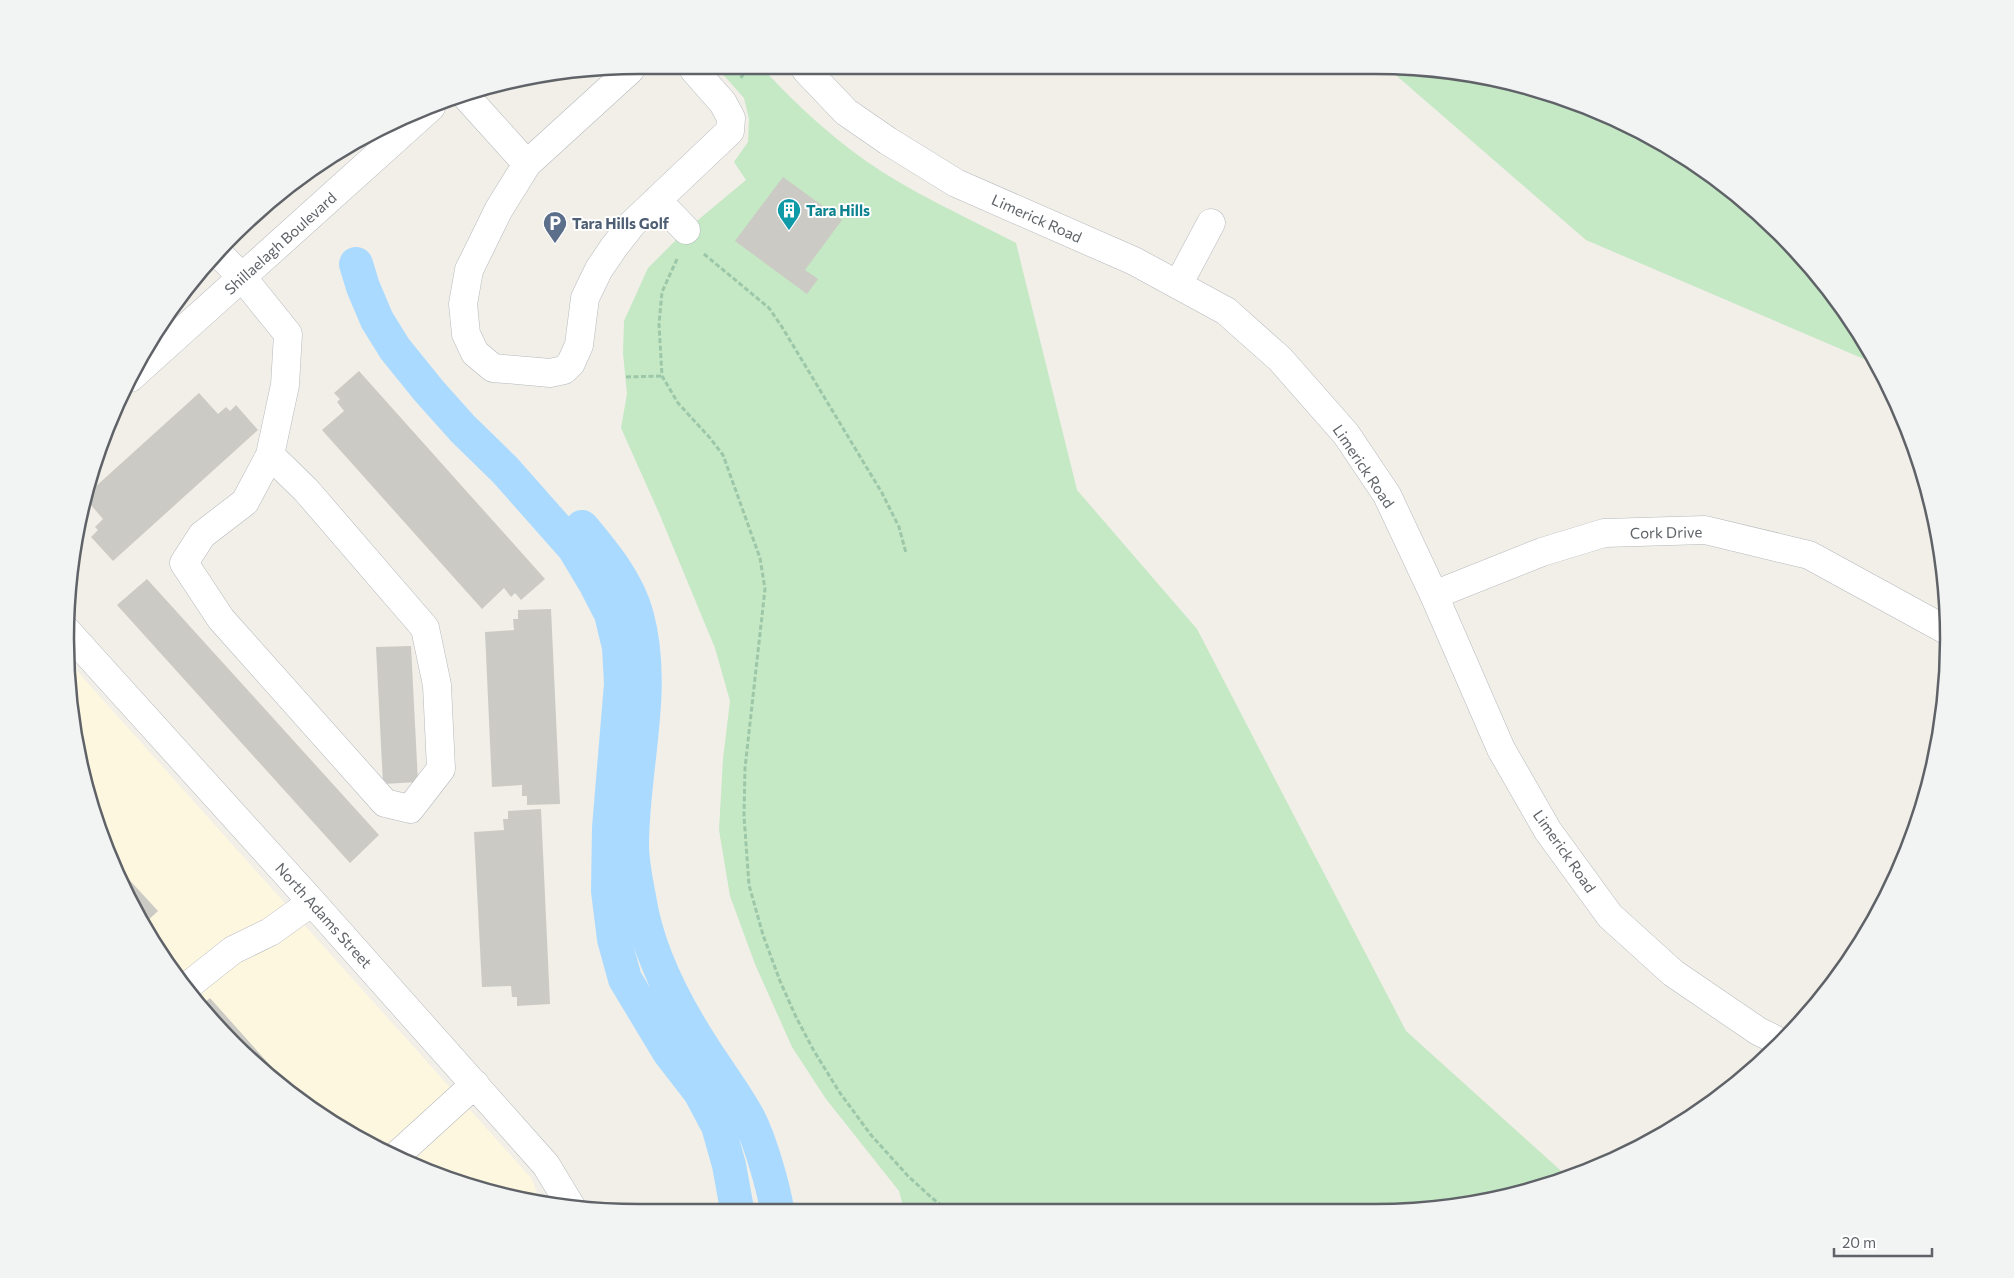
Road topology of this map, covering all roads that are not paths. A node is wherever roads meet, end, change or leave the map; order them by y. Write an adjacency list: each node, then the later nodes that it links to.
1 (625, 74): 6 (street)
2 (698, 74): 7 (street)
3 (810, 74): 12 (street, Limerick Road)
4 (469, 100): 6 (street)
5 (417, 120): 11 (street, Shillaelagh Boulevard)
6 (527, 164): 7 (street)
7 (657, 200): 9 (street)
8 (1211, 223): 12 (street)
9 (686, 230)
10 (222, 257): 11 (street)
11 (242, 277): 13 (street, Shillaelagh Boulevard); 14 (street)
12 (1178, 285): 15 (street, Limerick Road)
13 (144, 365)
14 (270, 455): 14 (street)
15 (1434, 595): 16 (street, Cork Drive); 20 (street, Limerick Road)
16 (1940, 627)
17 (74, 639): 18 (street, North Adams Street)
18 (312, 902): 19 (street); 21 (street, North Adams Street)
19 (191, 983)
20 (1775, 1039)
21 (474, 1084): 22 (street); 23 (street, North Adams Street)
22 (401, 1151)
23 (567, 1199)

